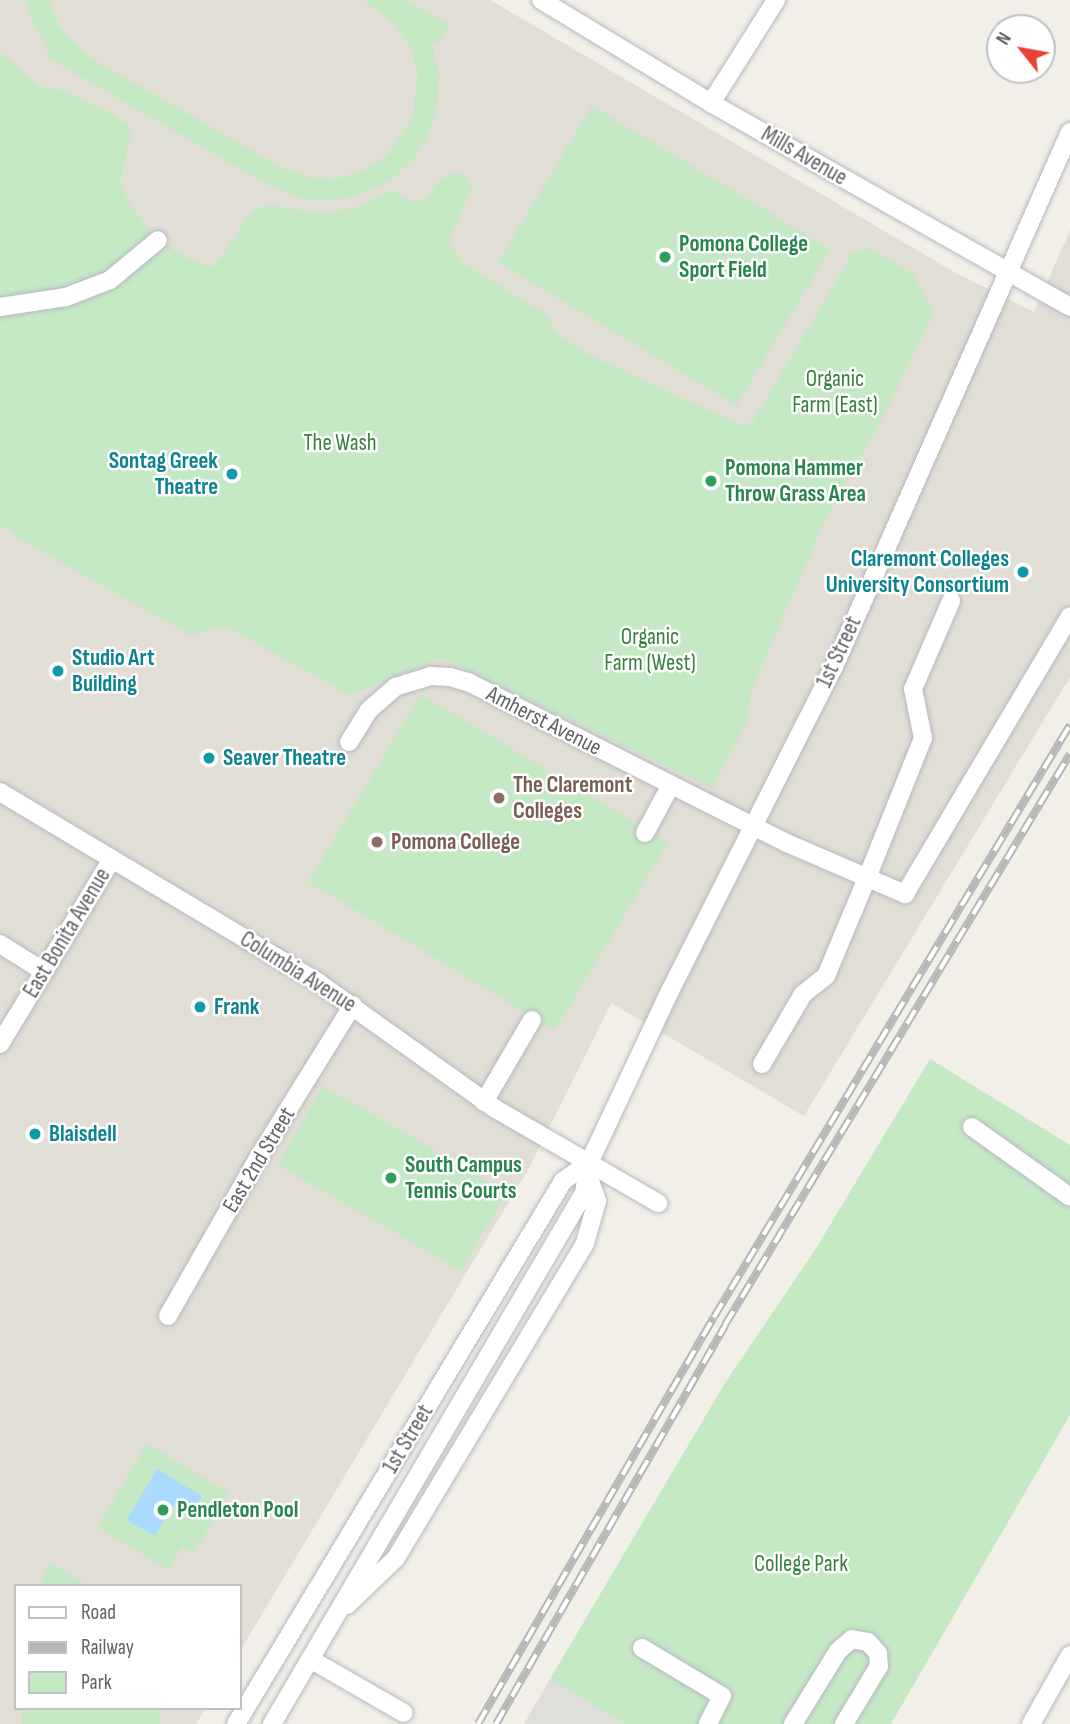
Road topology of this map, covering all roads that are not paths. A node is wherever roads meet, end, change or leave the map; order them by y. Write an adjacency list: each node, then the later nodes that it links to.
1 (541, 0): 3 (street, Mills Avenue)
2 (776, 0): 4 (street)
3 (560, 5): 4 (street, Mills Avenue)
4 (711, 103): 7 (street, Mills Avenue)
5 (1070, 132): 7 (street, 1st Street)
6 (158, 240): 8 (street)
7 (1008, 273): 9 (street, Mills Avenue); 15 (street, 1st Street)
8 (0, 307)
9 (1070, 307)
10 (951, 601): 18 (street)
11 (1070, 616): 18 (street, Amherst Avenue)
12 (349, 742): 13 (street, Amherst Avenue)
13 (671, 785): 15 (street, Amherst Avenue); 16 (street)
14 (0, 792): 17 (street, Columbia Avenue)
15 (753, 827): 18 (street, Amherst Avenue); 27 (street, 1st Street)
16 (645, 833)
17 (112, 859): 20 (street, East Bonita Avenue); 21 (street, Columbia Avenue)
18 (867, 878): 24 (street)
19 (0, 944): 20 (street)
20 (43, 971): 23 (street, East Bonita Avenue)
21 (353, 1005): 25 (street, Columbia Avenue); 30 (street, East 2nd Street)
22 (532, 1020): 25 (street)
23 (0, 1044)
24 (762, 1064)
25 (484, 1102): 27 (street, Columbia Avenue)
26 (972, 1127): 28 (street)
27 (589, 1169): 29 (street, Columbia Avenue); 31 (street, 1st Street); 31 (street); 36 (street, 1st Street)
28 (1070, 1198)
29 (658, 1203)
30 (168, 1317)
31 (336, 1615): 34 (street, 1st Street)
32 (642, 1648): 38 (street)
33 (1070, 1655): 41 (street)
34 (310, 1659): 35 (street); 37 (street, 1st Street)
35 (404, 1713)
36 (236, 1724)
37 (272, 1724)
38 (708, 1724)
39 (793, 1724): 40 (street)
40 (844, 1724)
41 (1031, 1724)

